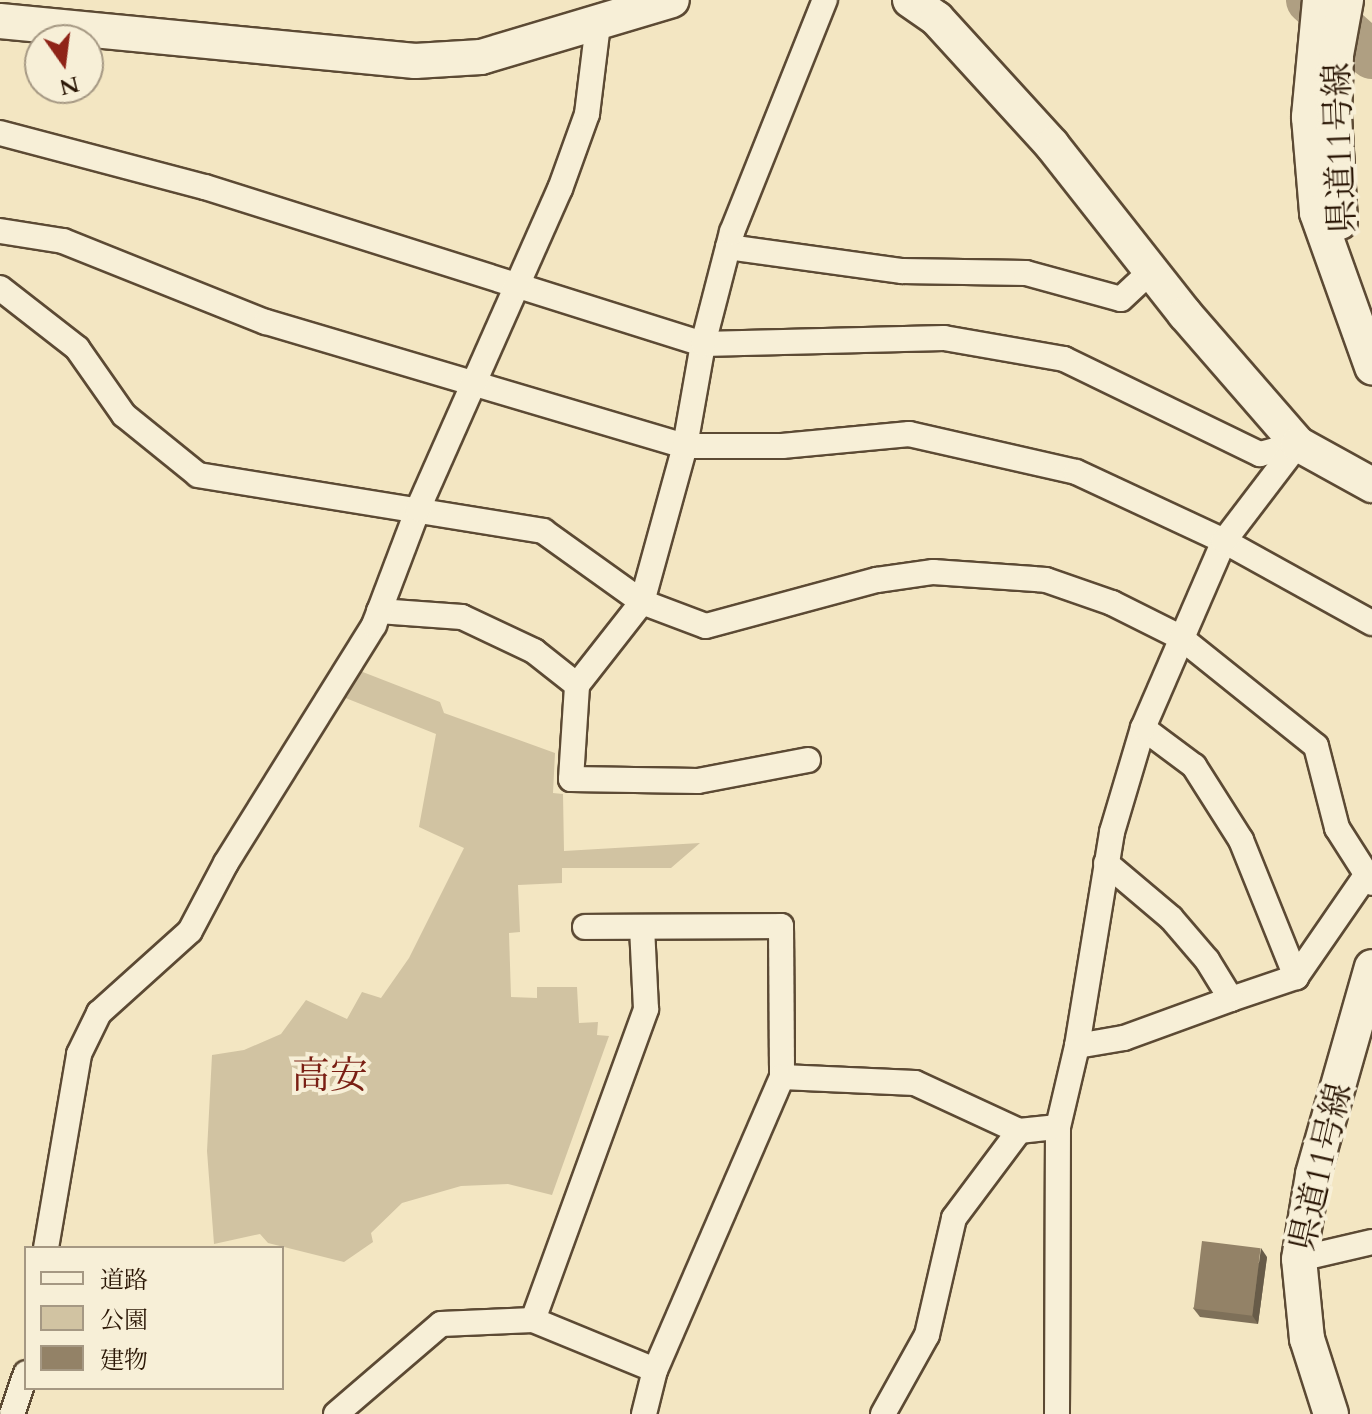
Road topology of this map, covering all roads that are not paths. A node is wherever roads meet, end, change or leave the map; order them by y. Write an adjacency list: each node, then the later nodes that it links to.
1 (672, 0): 7 (street)
2 (825, 0): 10 (street)
3 (910, 0): 11 (street)
4 (1320, 0): 14 (street, 県道11号線)
5 (1346, 0): 14 (street, 県道11号線)
6 (0, 21): 7 (street)
7 (598, 25): 12 (street)
8 (0, 133): 12 (street)
9 (0, 231): 17 (street)
10 (728, 247): 11 (street); 15 (street)
11 (1151, 271): 18 (street)
12 (515, 287): 15 (street); 17 (street)
13 (0, 288): 21 (street)
14 (1349, 297): 16 (street, 県道11号線)
15 (703, 344): 18 (street); 19 (street)
16 (1372, 367)
17 (475, 383): 19 (street); 21 (street)
18 (1298, 444): 20 (street); 22 (street)
19 (685, 446): 22 (street); 23 (street)
20 (1372, 485)
21 (418, 509): 23 (street); 24 (street)
22 (1224, 541): 25 (street); 26 (street)
23 (642, 602): 26 (street); 27 (street)
24 (379, 611): 27 (street); 42 (street)
25 (1372, 623)
26 (1180, 637): 28 (street); 31 (street)
27 (577, 685): 29 (street)
28 (1143, 728): 30 (street); 35 (street)
29 (808, 760)
30 (1106, 863): 36 (street); 37 (street)
31 (1368, 880): 35 (street)
32 (585, 927): 33 (street)
33 (642, 927): 38 (street); 44 (street)
34 (1372, 967): 43 (street, 県道11号線)
35 (1296, 977): 36 (street)
36 (1231, 999): 37 (street)
37 (1077, 1046): 39 (street)
38 (782, 1077): 40 (street); 45 (street)
39 (1058, 1127): 40 (street); 51 (street)
40 (1019, 1131): 50 (street)
41 (1372, 1242): 43 (street)
42 (46, 1246)
43 (1299, 1259): 52 (street, 県道11号線)
44 (533, 1320): 45 (street); 48 (street)
45 (655, 1370): 49 (street)
46 (24, 1379): 47 (street)
47 (12, 1414)
48 (336, 1414)
49 (644, 1414)
50 (883, 1414)
51 (1057, 1414)
52 (1331, 1414)

